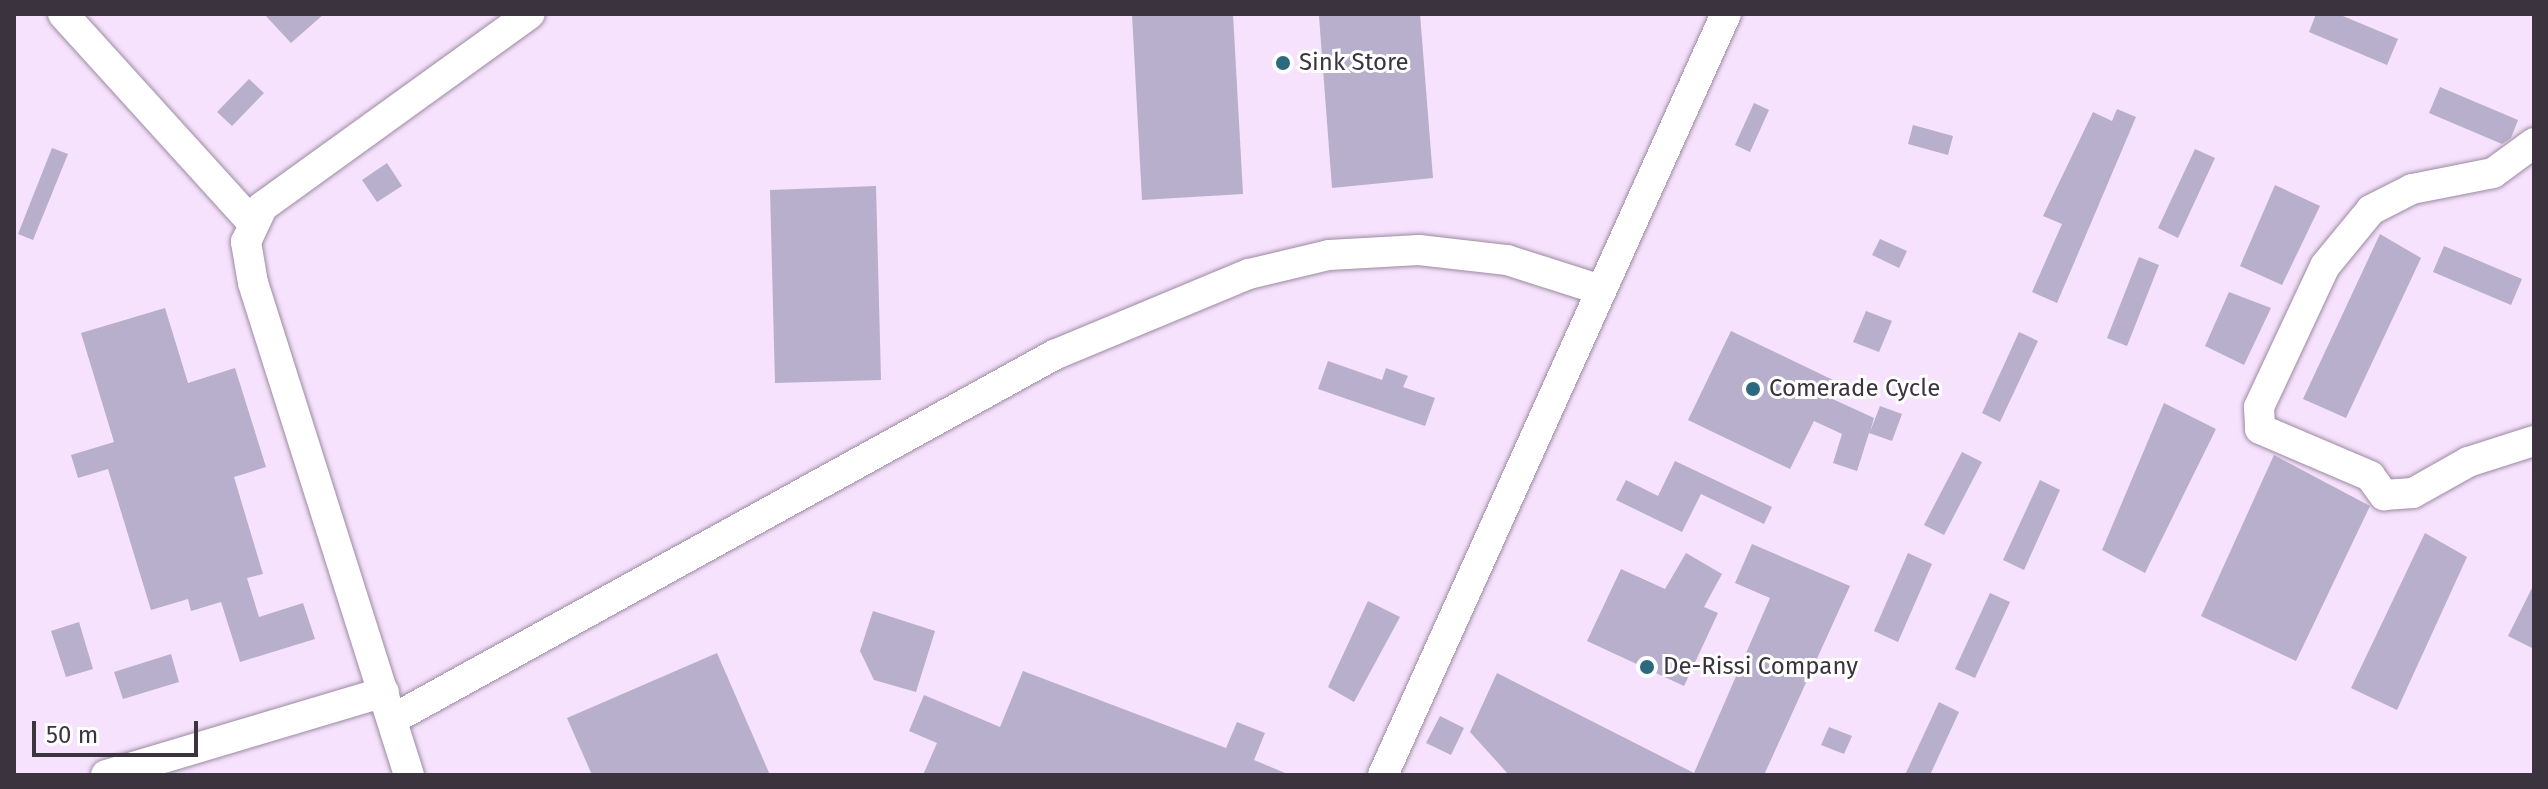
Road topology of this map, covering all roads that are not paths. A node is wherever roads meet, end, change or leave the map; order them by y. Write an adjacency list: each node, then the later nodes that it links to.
1 (63, 14): 5 (street)
2 (530, 14): 5 (street)
3 (1726, 14): 6 (street)
4 (2534, 143): 7 (street)
5 (251, 221): 8 (street)
6 (1598, 289): 8 (street); 11 (street)
7 (2534, 441)
8 (388, 705): 9 (street); 10 (street)
9 (106, 775)
10 (409, 775)
11 (1383, 775)

